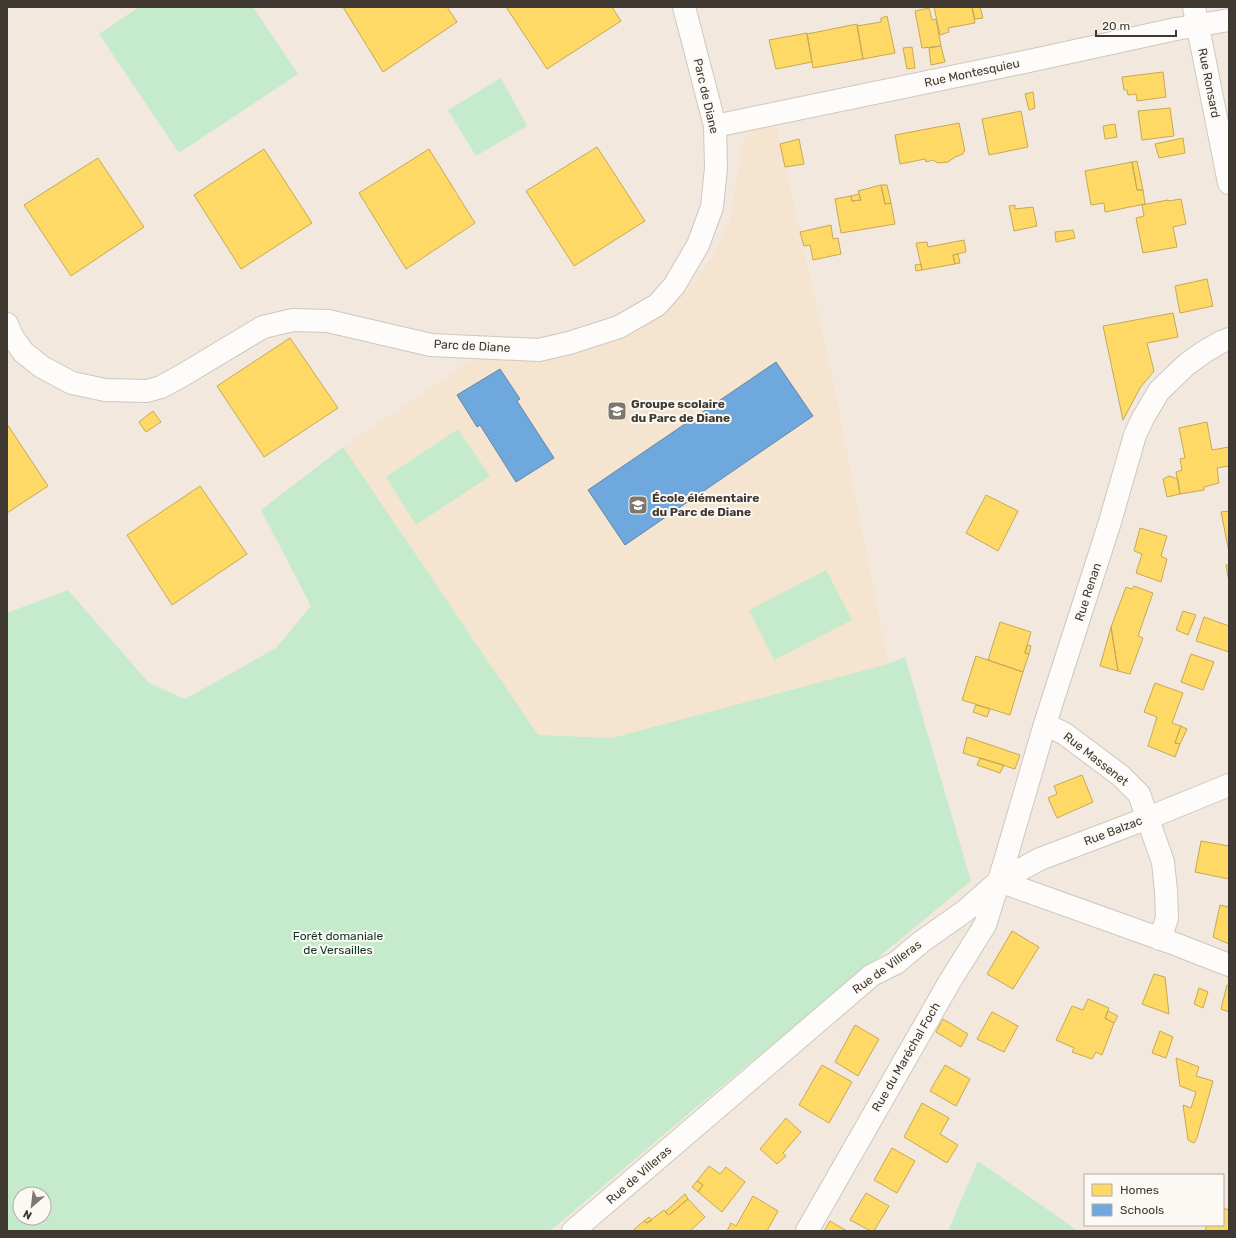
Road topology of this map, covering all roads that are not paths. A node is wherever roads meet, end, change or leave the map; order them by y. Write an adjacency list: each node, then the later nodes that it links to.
1 (684, 7): 4 (street, Parc de Diane)
2 (1196, 16): 3 (street, Rue Montesquieu); 4 (street, Rue Montesquieu); 5 (street, Rue Ronsard)
3 (1229, 20)
4 (715, 126): 6 (street, Parc de Diane)
5 (1229, 183)
6 (7, 324)
7 (1229, 339): 8 (street, Rue Renan)
8 (1045, 724): 10 (street, Rue Massenet); 11 (street, Rue Renan)
9 (1229, 785): 10 (street, Rue Balzac)
10 (1148, 818): 11 (street, Rue Balzac); 14 (street, Rue Massenet)
11 (999, 881): 12 (street, Rue de Villeras); 13 (street, Rue du Maréchal Foch); 14 (street)
12 (965, 911): 13 (street); 16 (street, Rue de Villeras)
13 (985, 925): 17 (street, Rue du Maréchal Foch)
14 (1160, 939): 15 (street)
15 (1229, 965)
16 (573, 1231)
17 (807, 1231)

